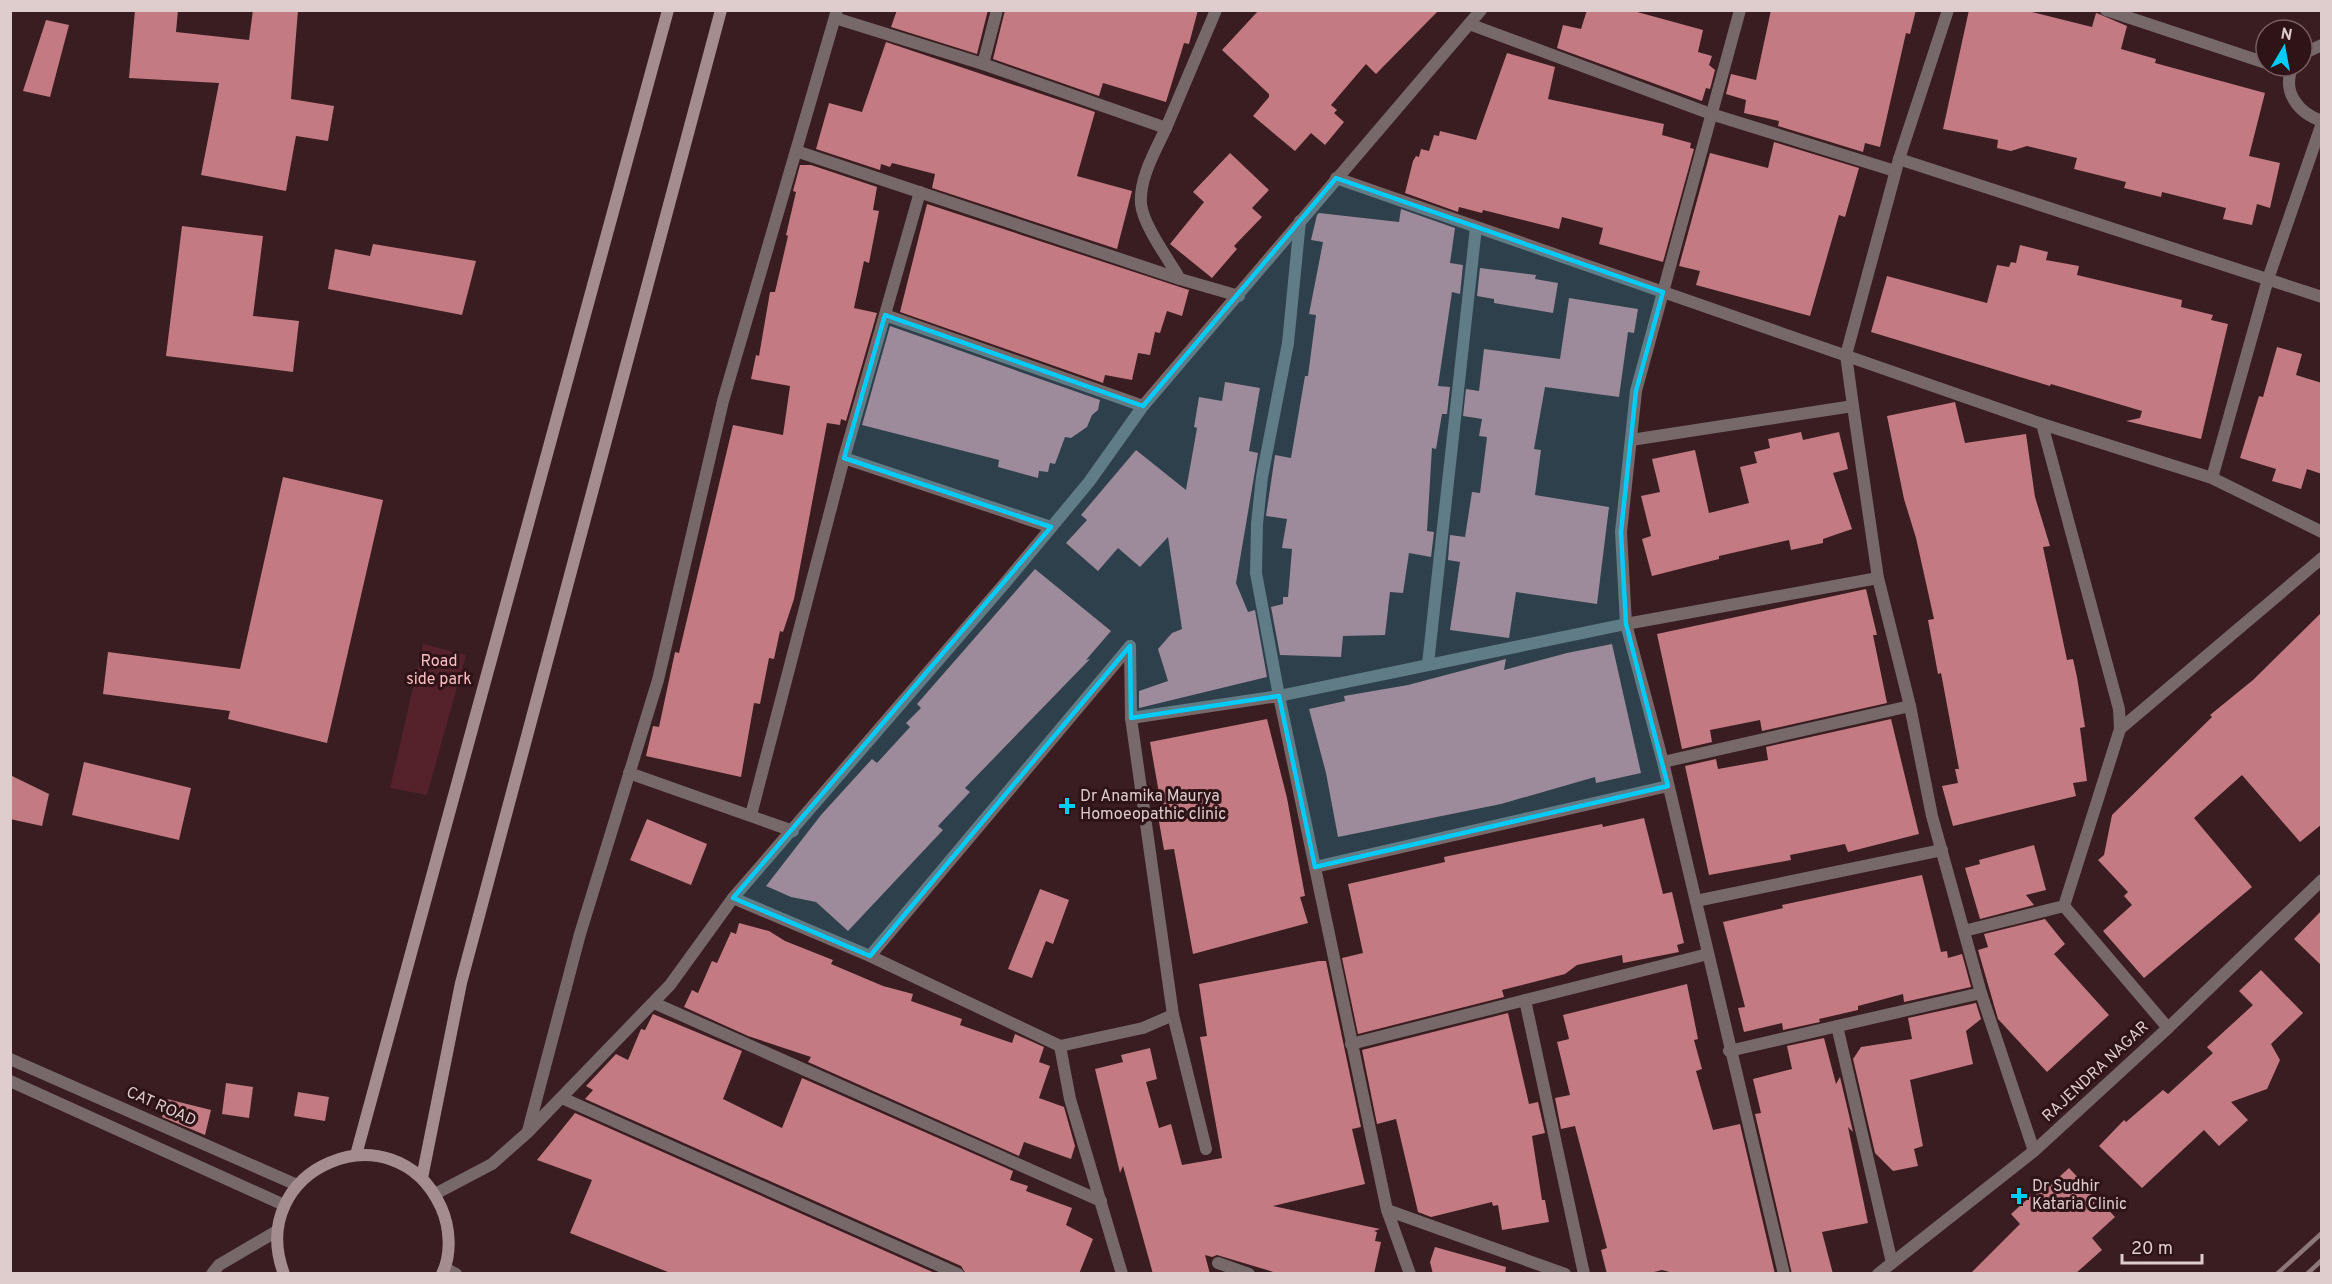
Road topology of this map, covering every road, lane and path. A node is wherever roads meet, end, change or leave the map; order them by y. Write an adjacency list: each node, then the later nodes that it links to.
1 (668, 10): 75 (main road)
2 (721, 10): 76 (main road)
3 (997, 10): 12 (street)
4 (1216, 10): 16 (street)
5 (1481, 10): 10 (street)
6 (1740, 10): 14 (street)
7 (1948, 10): 18 (street)
8 (2106, 10): 11 (street)
9 (836, 14): 12 (street); 17 (street)
10 (1469, 24): 14 (street); 19 (street)
11 (2254, 59)
12 (983, 64): 16 (street)
13 (2290, 78): 15 (street)
14 (1711, 114): 18 (street); 25 (street)
15 (2322, 122): 24 (street)
16 (1166, 128): 23 (street)
17 (796, 151): 20 (street); 47 (street)
18 (1897, 165): 24 (street); 29 (street)
19 (1336, 178): 21 (street); 22 (street)
20 (920, 192): 23 (street); 28 (street)
21 (1300, 221): 26 (street); 42 (street)
22 (1476, 227): 25 (street); 41 (street)
23 (1180, 279): 26 (street)
24 (2268, 279): 27 (street); 35 (street)
25 (1663, 292): 29 (street); 33 (street)
26 (1239, 296): 30 (street)
27 (2322, 297)
28 (885, 315): 30 (street); 34 (street)
29 (1846, 355): 31 (street); 32 (street)
30 (1143, 406): 36 (street)
31 (1853, 406): 33 (street); 39 (street)
32 (2042, 424): 35 (street); 45 (street)
33 (1631, 440): 40 (street)
34 (844, 458): 36 (street); 49 (street)
35 (2212, 478): 37 (street)
36 (1051, 527): 50 (street)
37 (2322, 531)
38 (2322, 558): 45 (street)
39 (1878, 578): 40 (street); 43 (street)
40 (1626, 624): 41 (street); 46 (street)
41 (1428, 664): 42 (street)
42 (1279, 696): 44 (street); 52 (street)
43 (1910, 706): 46 (street); 51 (street)
44 (1131, 718): 59 (street); 63 (street)
45 (2120, 729): 56 (street)
46 (1663, 762): 48 (street)
47 (629, 773): 49 (street); 72 (street)
48 (1668, 786): 52 (street); 55 (street)
49 (751, 815): 50 (street)
50 (793, 831): 54 (street)
51 (1942, 850): 55 (street); 57 (street)
52 (1315, 867): 66 (street)
53 (2322, 880): 65 (street, RAJENDRA NAGAR)
54 (733, 898): 59 (street); 62 (street)
55 (1696, 901): 58 (street)
56 (2064, 906): 57 (street); 65 (street)
57 (1964, 931): 60 (street)
58 (1708, 954): 61 (street); 68 (street)
59 (870, 956): 67 (street)
60 (1981, 993): 64 (street); 74 (street)
61 (1525, 1000): 66 (street); 93 (street)
62 (654, 1003): 71 (street); 79 (street)
63 (1173, 1015): 67 (street); 73 (street)
64 (1837, 1026): 68 (street); 84 (street)
65 (2168, 1028): 74 (street, RAJENDRA NAGAR)
66 (1352, 1044): 81 (street)
67 (1060, 1046): 79 (street)
68 (1729, 1051): 94 (street)
69 (10, 1059): 77 (street, CAT ROAD)
70 (10, 1081): 80 (street)
71 (562, 1098): 72 (street); 88 (street)
72 (527, 1133): 78 (street)
73 (1206, 1149)
74 (2034, 1151): 84 (street, RAJENDRA NAGAR)
75 (356, 1155): 76 (main road); 77 (main road)
76 (422, 1178): 78 (main road)
77 (297, 1185): 80 (main road)
78 (435, 1194): 85 (main road)
79 (1101, 1201): 89 (street)
80 (284, 1205): 82 (main road)
81 (1388, 1210): 91 (street); 92 (street)
82 (277, 1231): 86 (street); 87 (main road)
83 (1218, 1263): 90 (street)
84 (1892, 1263): 95 (street, RAJENDRA NAGAR)
85 (447, 1272)
86 (212, 1274)
87 (284, 1274)
88 (958, 1274)
89 (1122, 1274)
90 (1249, 1274)
91 (1410, 1274)
92 (1565, 1274)
93 (1584, 1274)
94 (1784, 1274)
95 (1878, 1274)

